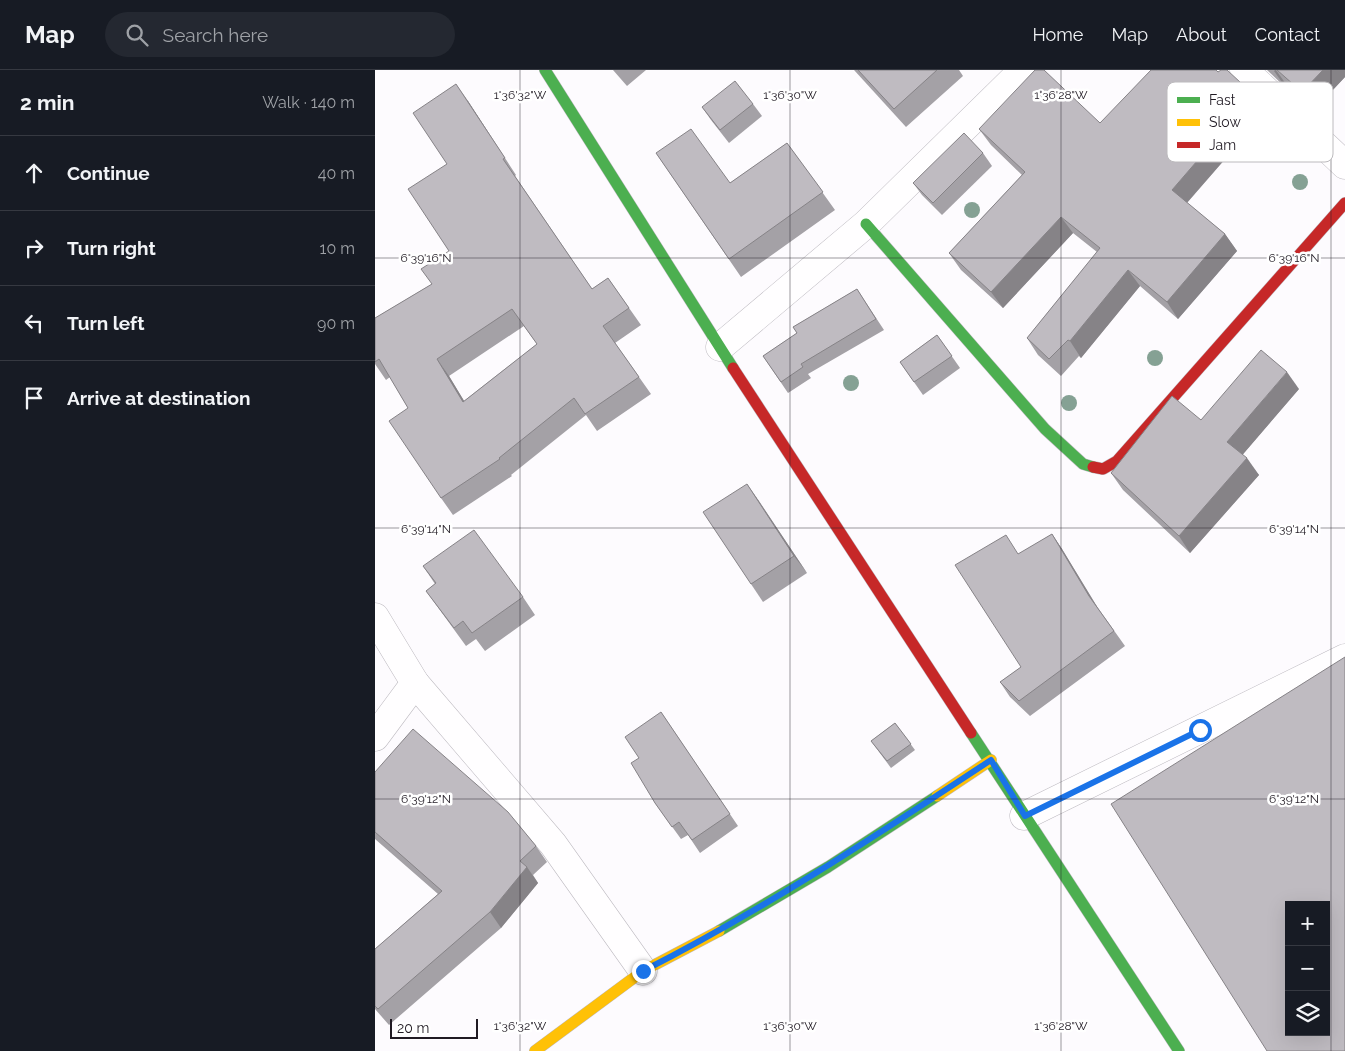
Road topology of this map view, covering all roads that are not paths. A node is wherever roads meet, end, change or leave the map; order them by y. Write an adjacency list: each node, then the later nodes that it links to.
1 (1023, 70): 8 (street)
2 (1244, 70): 4 (street)
3 (548, 73): 9 (street)
4 (1257, 82)
5 (1333, 154): 6 (street)
6 (1345, 165)
7 (1345, 203): 8 (street)
8 (866, 224): 9 (street)
9 (720, 347): 14 (street)
10 (375, 617): 12 (street)
11 (1345, 658): 15 (street)
12 (415, 683): 13 (street); 16 (street)
13 (375, 737)
14 (991, 760): 15 (street); 16 (street)
15 (1025, 816): 18 (street)
16 (643, 971): 17 (street)
17 (535, 1051)
18 (1179, 1051)

